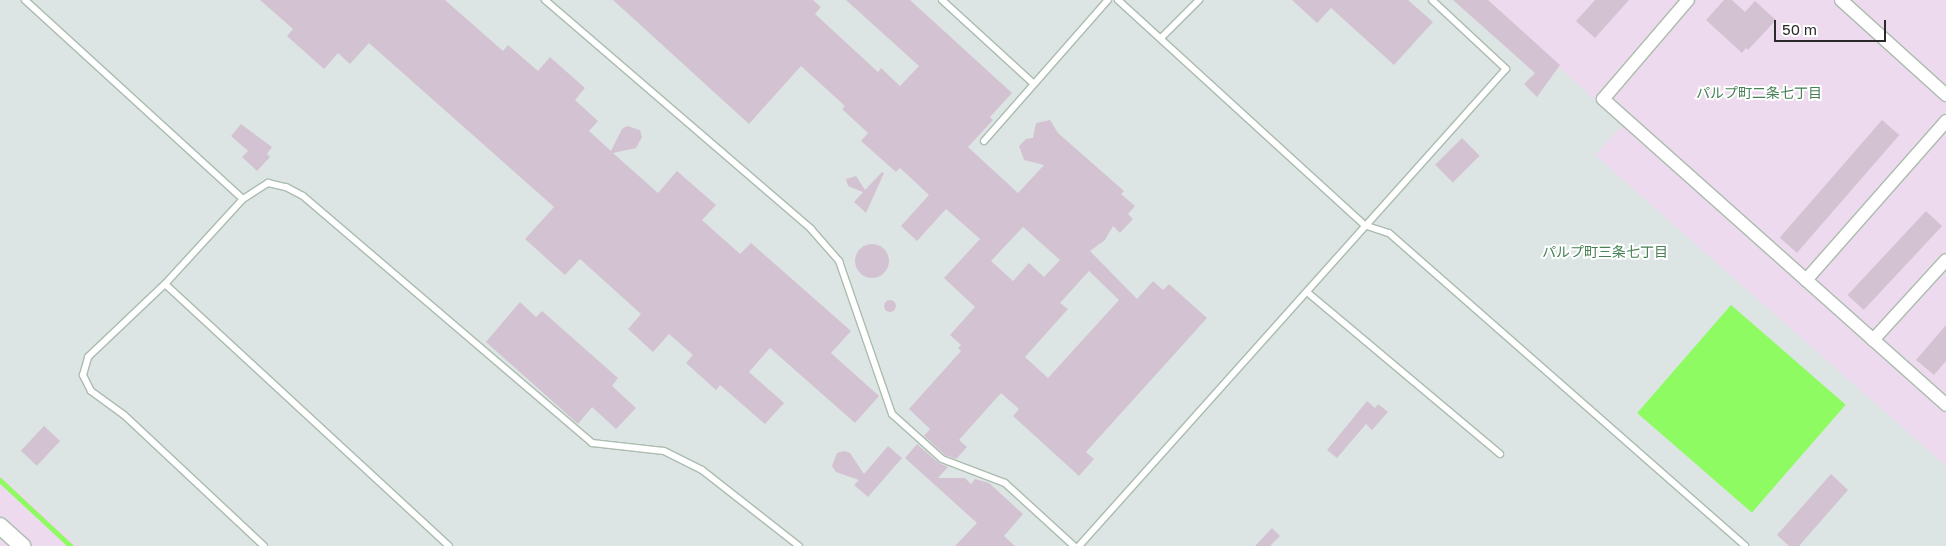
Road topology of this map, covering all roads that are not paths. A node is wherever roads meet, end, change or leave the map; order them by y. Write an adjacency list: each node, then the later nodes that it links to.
1 (25, 0): 15 (lane)
2 (546, 0): 29 (lane)
3 (942, 0): 11 (lane)
4 (1108, 0): 11 (lane)
5 (1118, 0): 10 (lane)
6 (1199, 0): 10 (lane)
7 (1432, 0): 16 (lane)
8 (1688, 0): 18 (street)
9 (1841, 0): 12 (street)
10 (1161, 38): 16 (lane)
11 (1033, 82): 14 (lane)
12 (1946, 95)
13 (1946, 121): 18 (street)
14 (984, 141)
15 (242, 199): 19 (lane); 28 (lane)
16 (1364, 225): 20 (lane); 31 (lane)
17 (1946, 260): 21 (street)
18 (1806, 280): 21 (street)
19 (164, 284): 26 (lane); 27 (lane)
20 (1307, 292): 23 (lane); 30 (lane)
21 (1872, 340): 22 (street)
22 (1945, 401)
23 (1500, 454)
24 (0, 526): 25 (street)
25 (22, 546)
26 (264, 546)
27 (449, 546)
28 (799, 546)
29 (1074, 546)
30 (1079, 546)
31 (1745, 546)

